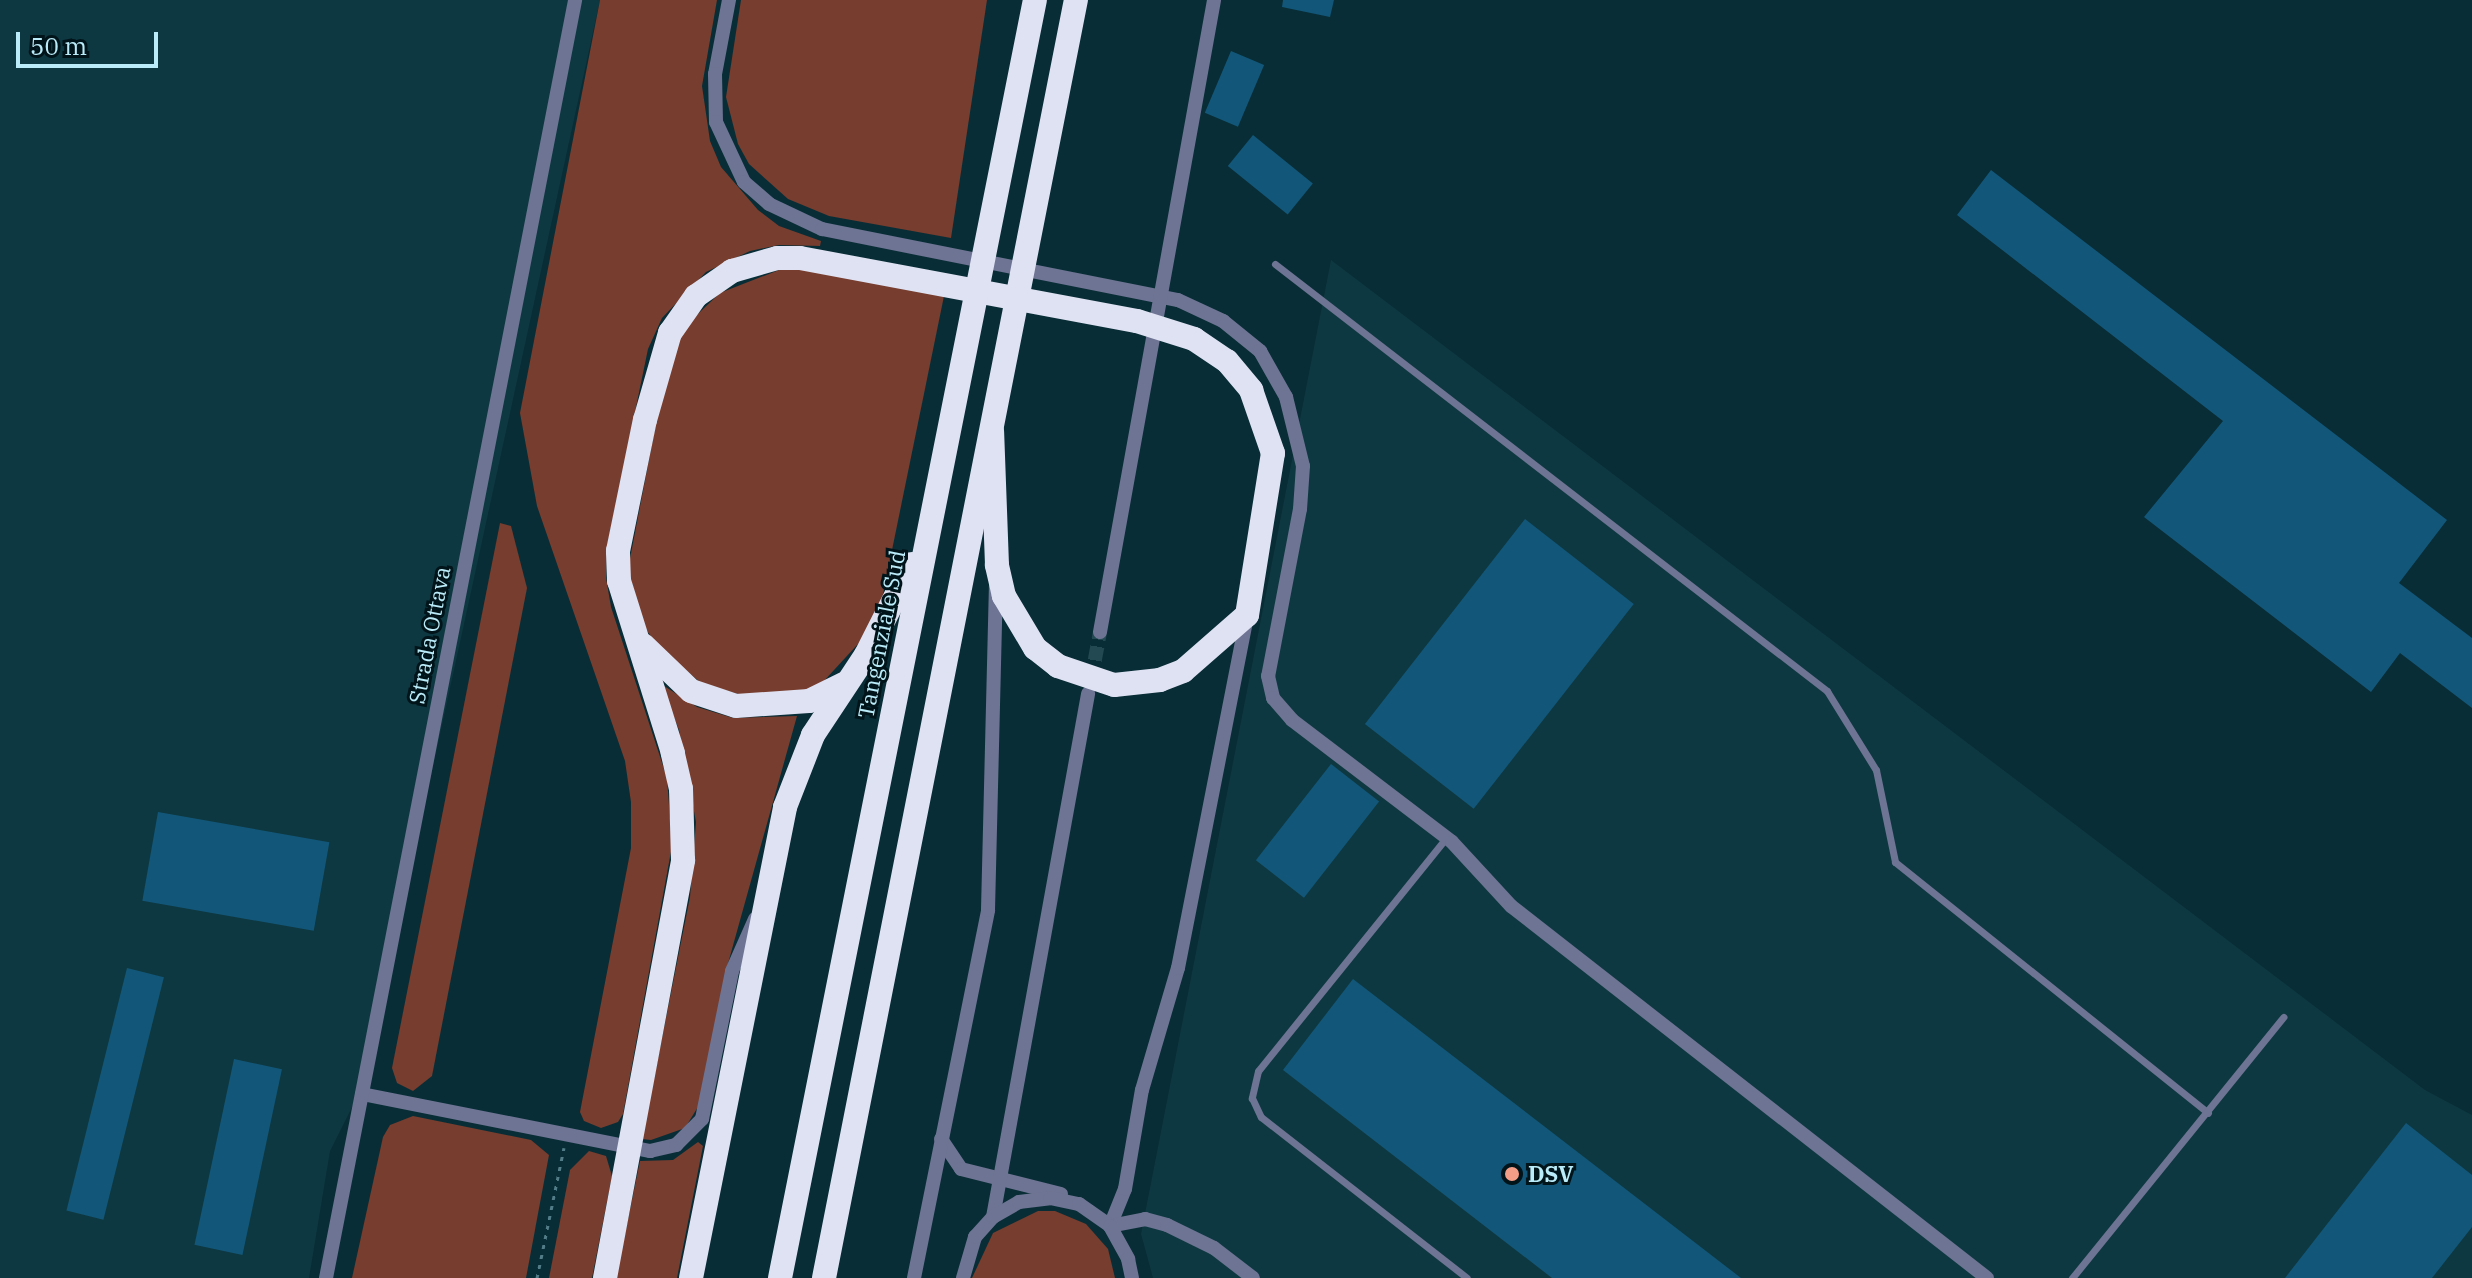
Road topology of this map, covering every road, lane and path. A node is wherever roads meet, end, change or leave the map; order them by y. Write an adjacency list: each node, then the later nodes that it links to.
1 (575, 0): 18 (street, Strada Ottava)
2 (729, 0): 15 (street)
3 (1035, 0): 8 (highway, Tangenziale Sud)
4 (1076, 0): 7 (highway)
5 (1214, 0): 11 (street)
6 (1275, 264): 19 (lane)
7 (992, 431): 9 (highway); 35 (highway)
8 (928, 533): 13 (highway); 34 (highway, Tangenziale Sud)
9 (997, 565): 10 (highway); 21 (street)
10 (1247, 615): 12 (highway); 25 (street)
11 (1100, 632)
12 (636, 637): 13 (highway); 22 (highway)
13 (847, 683): 16 (highway)
14 (1088, 694): 23 (street)
15 (1446, 838): 40 (lane); 41 (street)
16 (764, 897): 22 (street); 33 (highway)
17 (2283, 1017): 19 (lane)
18 (362, 1094): 20 (street); 30 (street, Strada Ottava)
19 (2208, 1113): 42 (lane)
20 (566, 1138): 22 (street); 31 (path)
21 (941, 1139): 23 (street); 36 (street)
22 (630, 1147): 32 (highway)
23 (1001, 1179): 24 (street); 27 (street)
24 (1053, 1190): 25 (street); 26 (street)
25 (1117, 1210): 28 (street); 29 (street)
26 (1093, 1211): 27 (street); 29 (street)
27 (993, 1217): 37 (street)
28 (1145, 1219): 29 (street); 39 (street)
29 (1110, 1226): 38 (street)
30 (326, 1278)
31 (537, 1278)
32 (605, 1278)
33 (691, 1278)
34 (780, 1278)
35 (824, 1278)
36 (914, 1278)
37 (963, 1278)
38 (1132, 1278)
39 (1253, 1278)
40 (1467, 1278)
41 (1987, 1278)
42 (2072, 1278)

